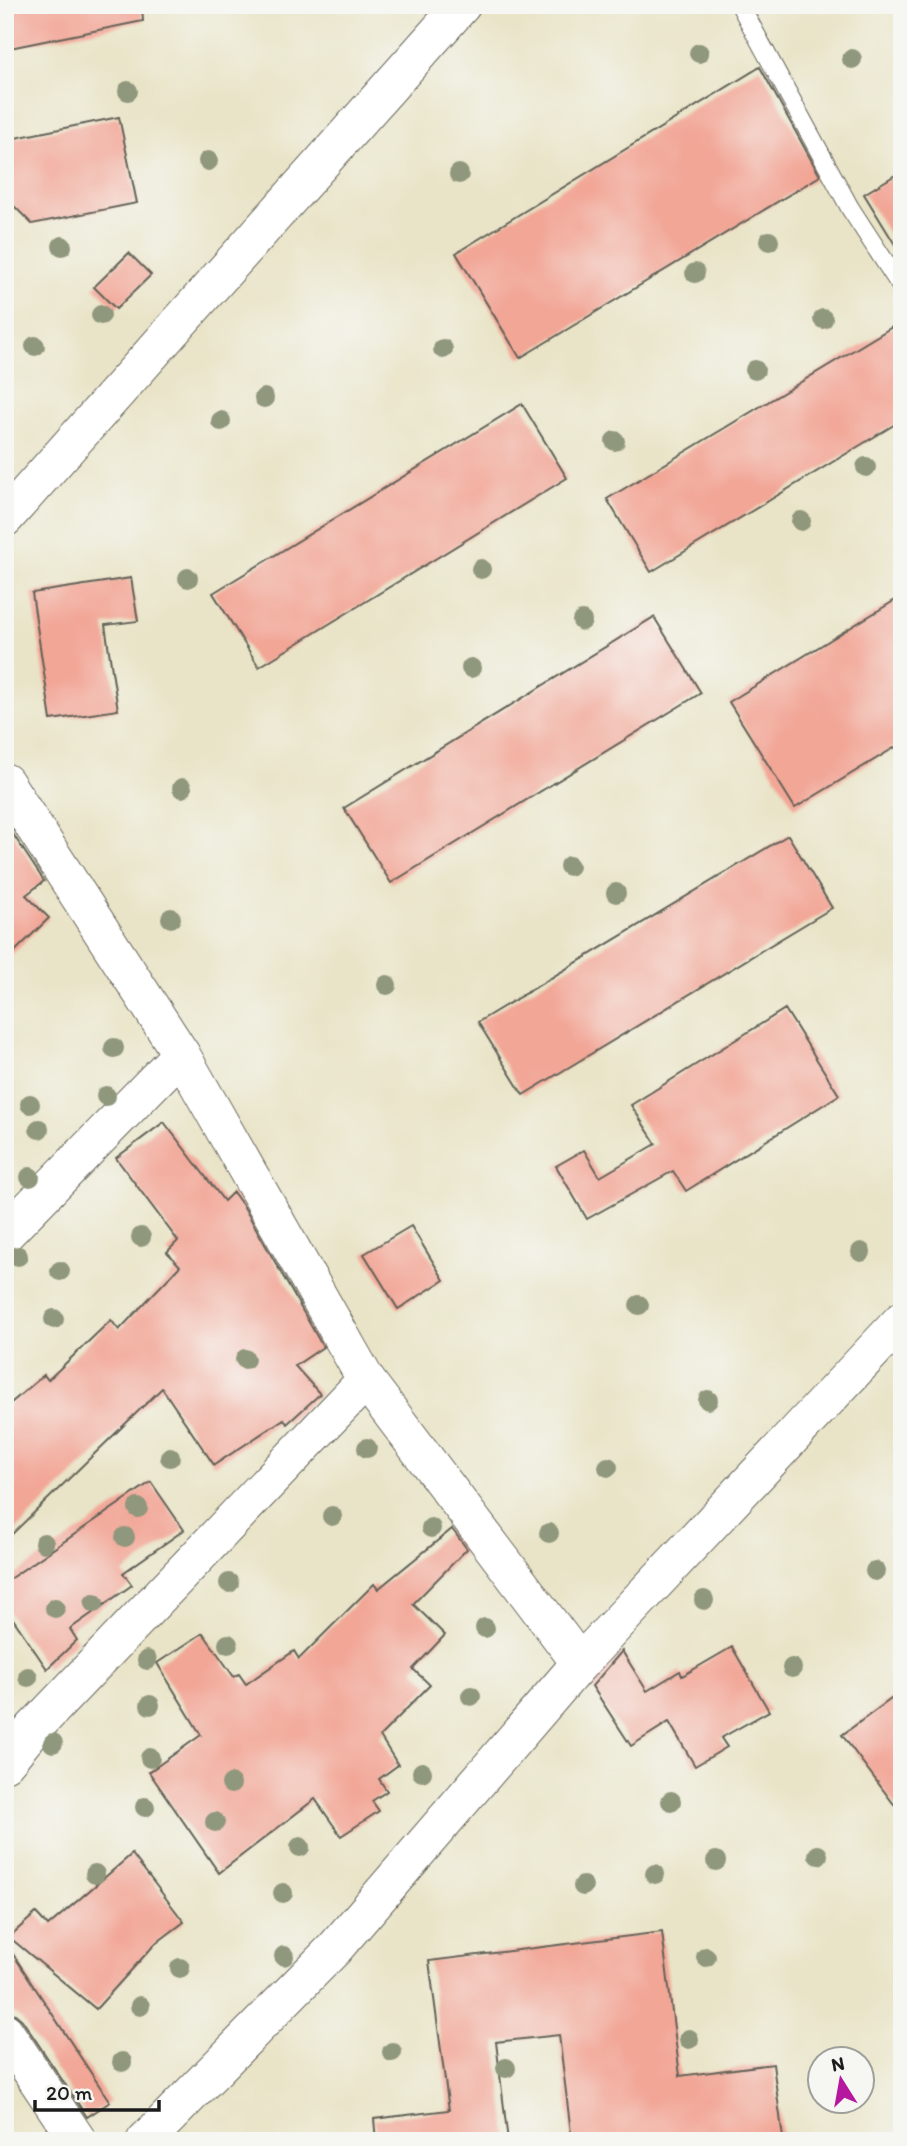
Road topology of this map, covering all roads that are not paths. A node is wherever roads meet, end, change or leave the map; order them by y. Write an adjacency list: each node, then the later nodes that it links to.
1 (462, 5): 4 (street)
2 (740, 5): 3 (lane)
3 (902, 288)
4 (5, 518)
5 (5, 782): 6 (street)
6 (181, 1054): 7 (street); 9 (street)
7 (5, 1234)
8 (902, 1320): 10 (street)
9 (366, 1380): 10 (street); 11 (street)
10 (579, 1663): 14 (street)
11 (5, 1763)
12 (5, 2032): 13 (street)
13 (78, 2141)
14 (145, 2141)

